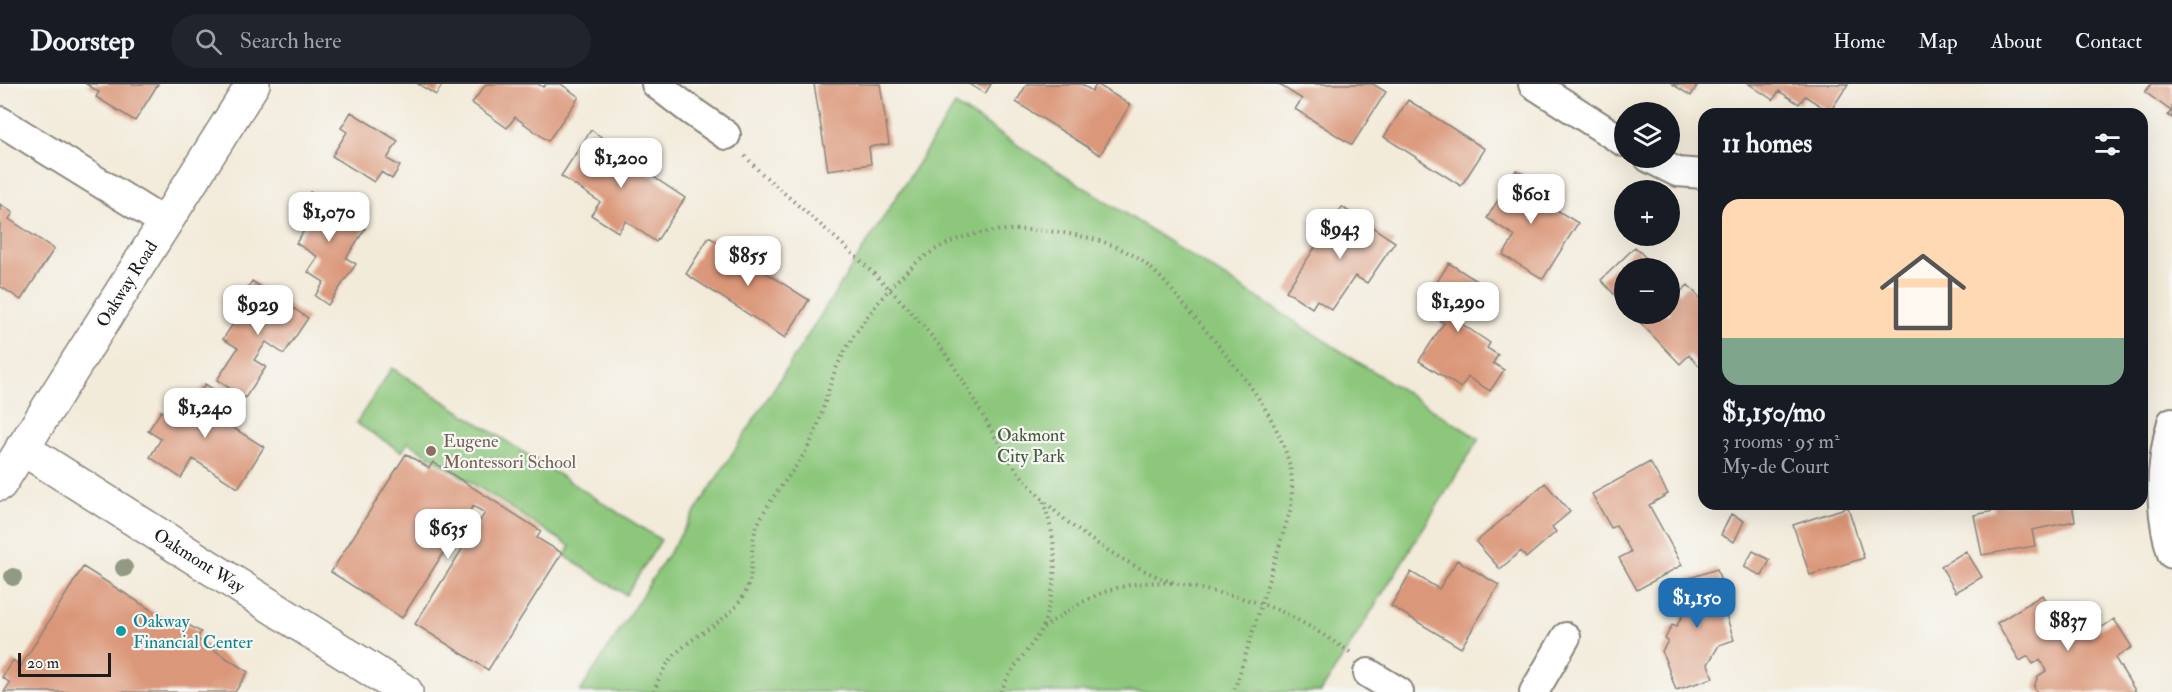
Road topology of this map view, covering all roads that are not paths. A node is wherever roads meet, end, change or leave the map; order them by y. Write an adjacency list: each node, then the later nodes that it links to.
1 (253, 84): 9 (main road, Oakway Road)
2 (656, 84): 5 (street)
3 (1533, 84): 6 (street)
4 (0, 121): 9 (street)
5 (726, 135)
6 (1614, 136)
7 (1669, 168): 8 (street)
8 (1698, 174)
9 (165, 223): 11 (main road, Oakway Road)
10 (2172, 422): 13 (street)
11 (22, 448): 12 (main road, Oakway Road); 16 (main road, Oakmont Way)
12 (0, 484)
13 (2172, 554)
14 (1566, 637): 18 (street)
15 (1368, 673): 17 (street)
16 (406, 692)
17 (1399, 692)
18 (1534, 692)

